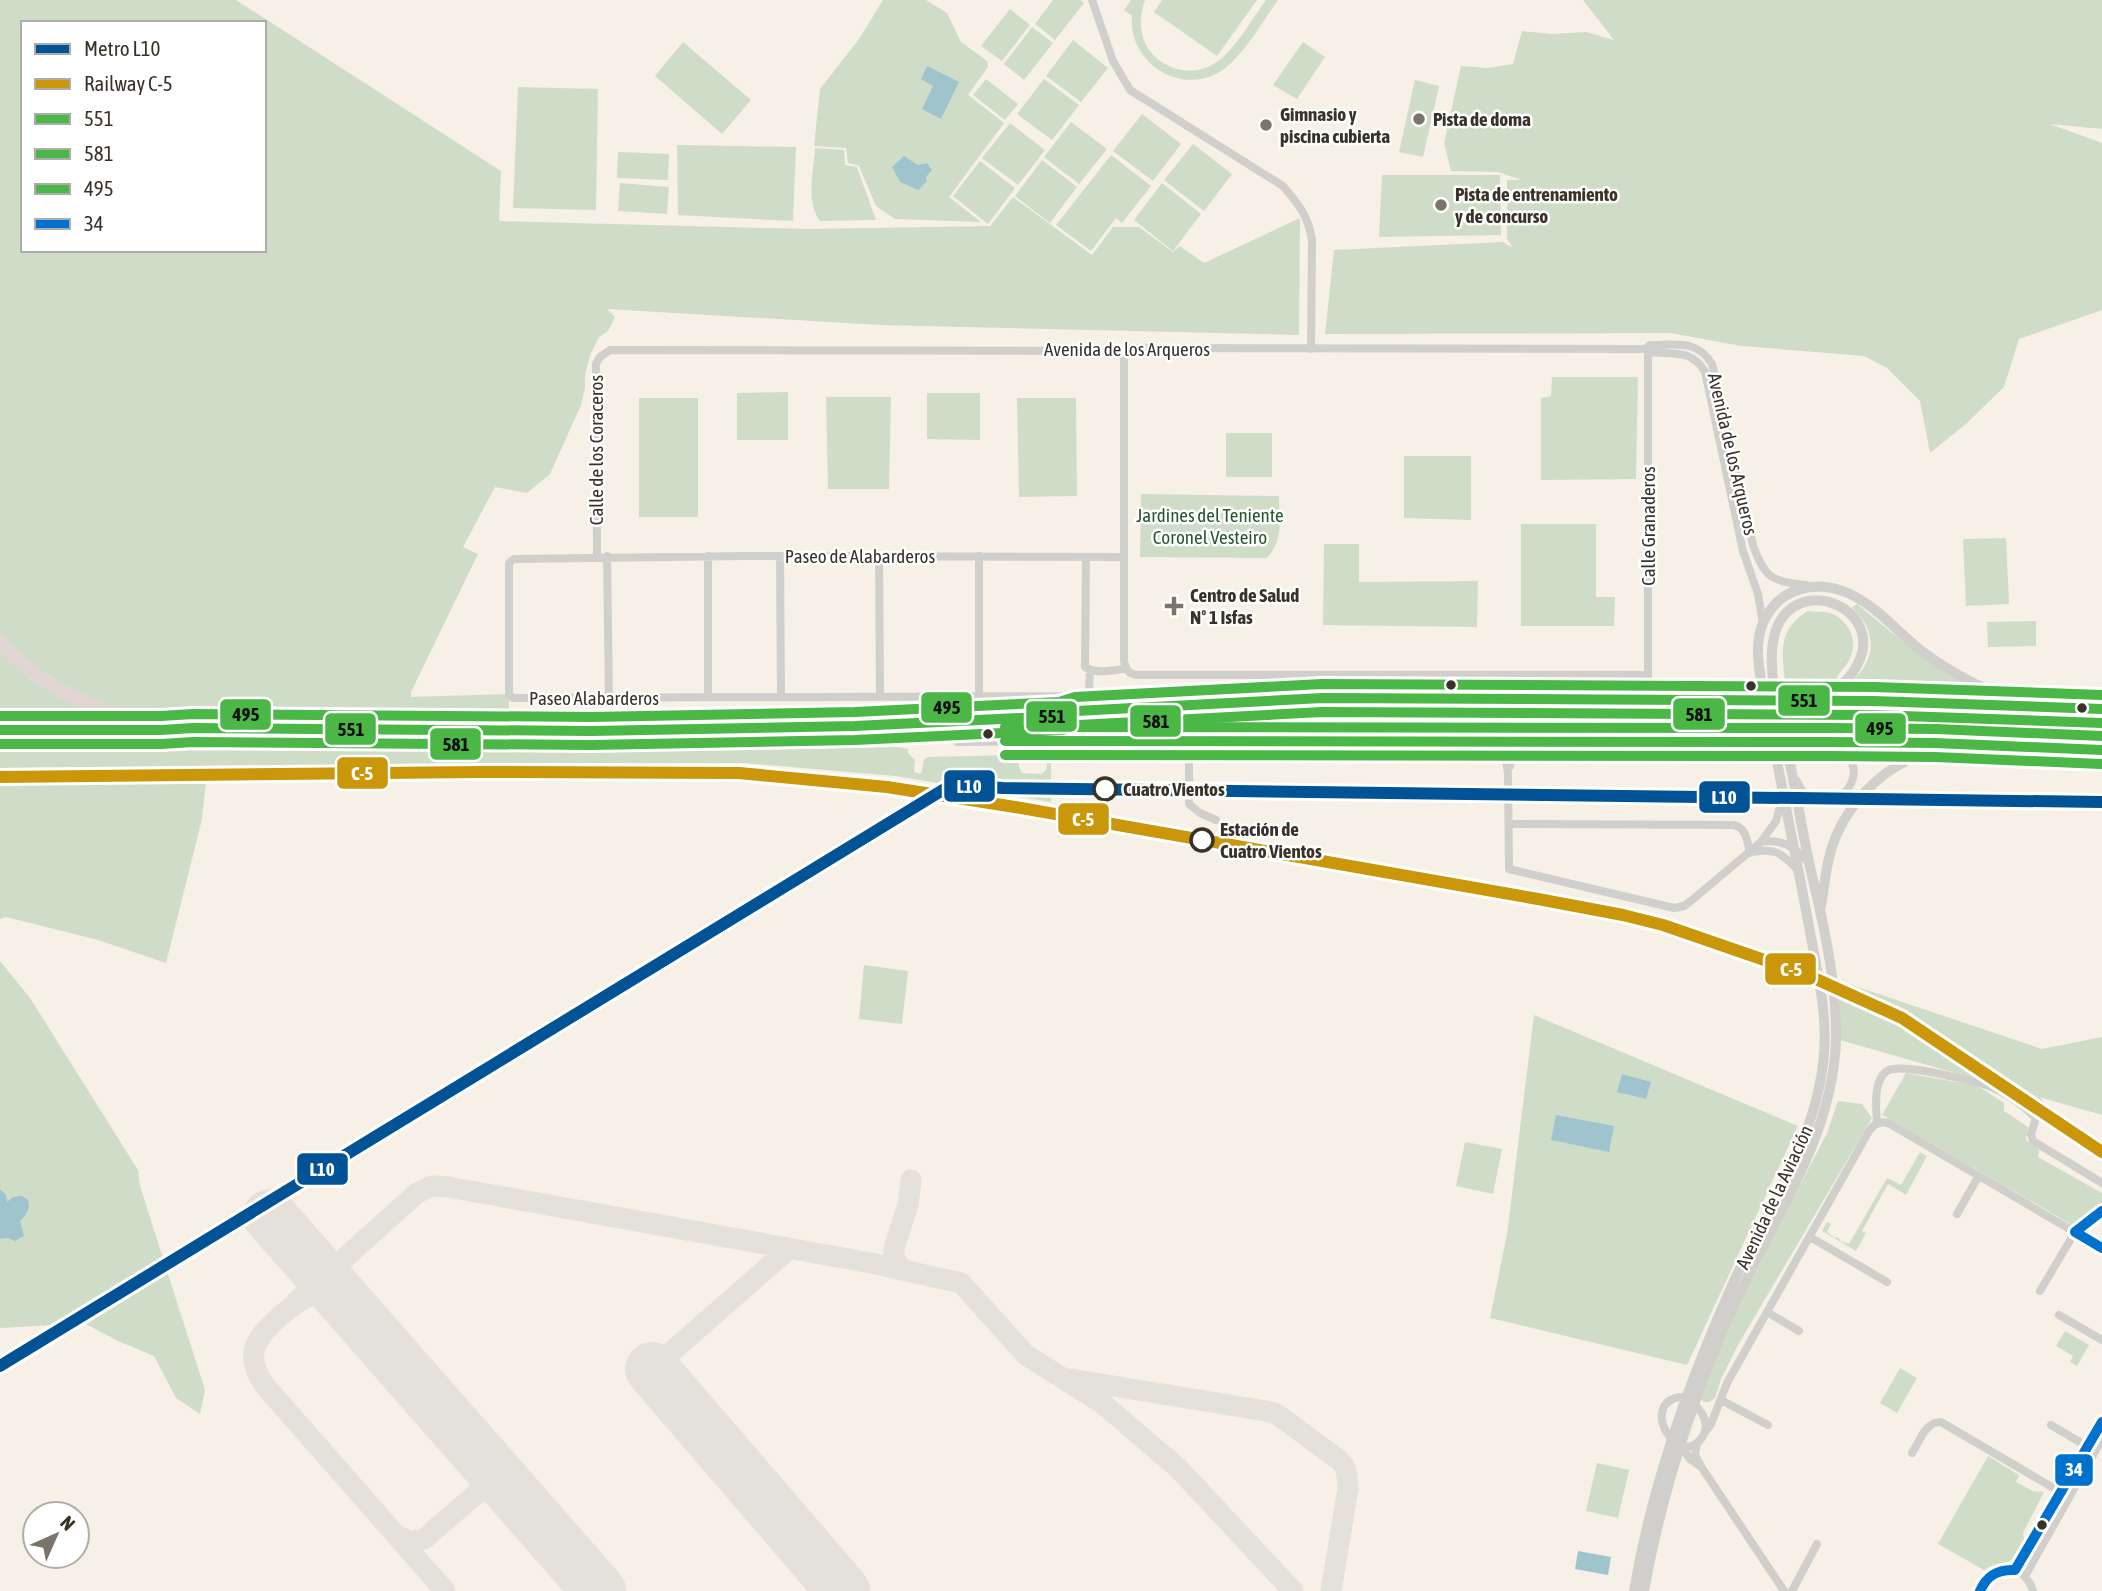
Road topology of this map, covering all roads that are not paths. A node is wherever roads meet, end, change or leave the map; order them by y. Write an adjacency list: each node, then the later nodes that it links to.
1 (1092, 0): 2 (street)
2 (1311, 349): 4 (street, Avenida de los Arqueros); 5 (street, Avenida de los Arqueros)
3 (610, 350): 4 (street, Avenida de los Arqueros); 11 (street, Calle de los Coraceros)
4 (1124, 351): 13 (street)
5 (1646, 351): 14 (street, Avenida de los Arqueros); 15 (street, Avenida de los Arqueros); 19 (street, Calle Granaderos)
6 (607, 556): 7 (street, Paseo de Alabarderos); 11 (street, Paseo de Alabarderos); 24 (street)
7 (708, 556): 8 (street, Paseo de Alabarderos); 22 (street)
8 (780, 556): 9 (street, Paseo de Alabarderos); 23 (street)
9 (879, 556): 10 (street, Paseo de Alabarderos); 20 (street)
10 (979, 556): 12 (street, Paseo de Alabarderos); 21 (street)
11 (597, 557): 24 (street, Paseo Alabarderos)
12 (1086, 557): 13 (street, Paseo de Alabarderos); 18 (street)
13 (1123, 557): 17 (street)
14 (1809, 586): 15 (main road); 28 (main road)
15 (1763, 624): 27 (main road)
16 (0, 643): 32 (highway)
17 (1126, 668): 18 (street); 19 (street)
18 (1090, 670): 21 (street, Paseo Alabarderos)
19 (1647, 675): 26 (street, Calle Granaderos)
20 (880, 696): 21 (street, Paseo Alabarderos); 23 (street, Paseo Alabarderos)
21 (979, 696)
22 (708, 697): 23 (street, Paseo Alabarderos); 24 (street, Paseo Alabarderos)
23 (780, 697)
24 (609, 698)
25 (1322, 698): 26 (street); 30 (highway)
26 (1648, 699): 27 (street)
27 (1805, 700): 28 (street)
28 (2027, 705): 29 (street)
29 (2102, 709)
30 (1062, 716): 31 (highway); 32 (highway)
31 (2102, 723)
32 (193, 728): 33 (highway)
33 (0, 730)
34 (2102, 735): 35 (highway)
35 (899, 738): 36 (street); 41 (highway)
36 (1189, 740): 37 (street); 48 (street)
37 (1494, 742): 38 (street); 46 (street)
38 (1522, 742): 39 (street); 46 (street)
39 (1831, 742): 40 (street); 45 (street, Avenida de la Aviación)
40 (1936, 743): 44 (street); 55 (main road)
41 (0, 744)
42 (1775, 750): 47 (main road, Avenida de la Aviación)
43 (1787, 750): 45 (main road, Avenida de la Aviación)
44 (2102, 750)
45 (1791, 769): 53 (main road, Avenida de la Aviación)
46 (1508, 773): 49 (street)
47 (1783, 794): 50 (street); 51 (main road, Avenida de la Aviación)
48 (1216, 820)
49 (1509, 824): 52 (street); 52 (street)
50 (1761, 842): 51 (street); 52 (street)
51 (1793, 848): 53 (street); 54 (main road, Avenida de la Aviación)
52 (1750, 852): 54 (street)
53 (1810, 864): 55 (main road, Avenida de la Aviación)
54 (1799, 871): 73 (main road, Avenida de la Aviación)
55 (1821, 909): 73 (main road, Avenida de la Aviación)
56 (1990, 1086): 57 (street); 57 (street); 58 (street)
57 (2036, 1118): 60 (street)
58 (1875, 1125): 59 (street); 64 (street)
59 (1978, 1177): 62 (street); 63 (street)
60 (2102, 1183)
61 (2102, 1211): 63 (street)
62 (1958, 1214)
63 (2075, 1232): 65 (street); 67 (street)
64 (1810, 1237): 66 (street); 68 (street)
65 (2102, 1248)
66 (1887, 1282)
67 (2040, 1291)
68 (1767, 1312): 70 (street); 72 (street)
69 (2059, 1315): 71 (street)
70 (1799, 1331)
71 (2102, 1340)
72 (1720, 1403): 73 (street); 76 (street); 77 (street)
73 (1693, 1404): 77 (street); 79 (main road, Avenida de la Aviación); 79 (street)
74 (2102, 1422): 81 (street)
75 (2050, 1425): 81 (street)
76 (1768, 1426)
77 (1704, 1432): 80 (street)
78 (2102, 1439): 86 (street)
79 (1677, 1443): 80 (street); 83 (street); 84 (main road, Avenida de la Aviación); 90 (main road, Avenida de la Aviación)
80 (1697, 1443): 85 (street)
81 (2088, 1447): 86 (street)
82 (1912, 1453): 86 (street)
83 (1690, 1458): 84 (street); 85 (street)
84 (1675, 1464): 91 (main road, Avenida de la Aviación)
85 (1702, 1468): 92 (street)
86 (2065, 1495): 88 (street); 89 (street)
87 (1817, 1544): 93 (street)
88 (2015, 1570): 89 (street); 94 (street)
89 (2025, 1576): 95 (street)
90 (1634, 1591)
91 (1644, 1591)
92 (1784, 1591)
93 (1792, 1591)
94 (1980, 1591)
95 (2033, 1591)

